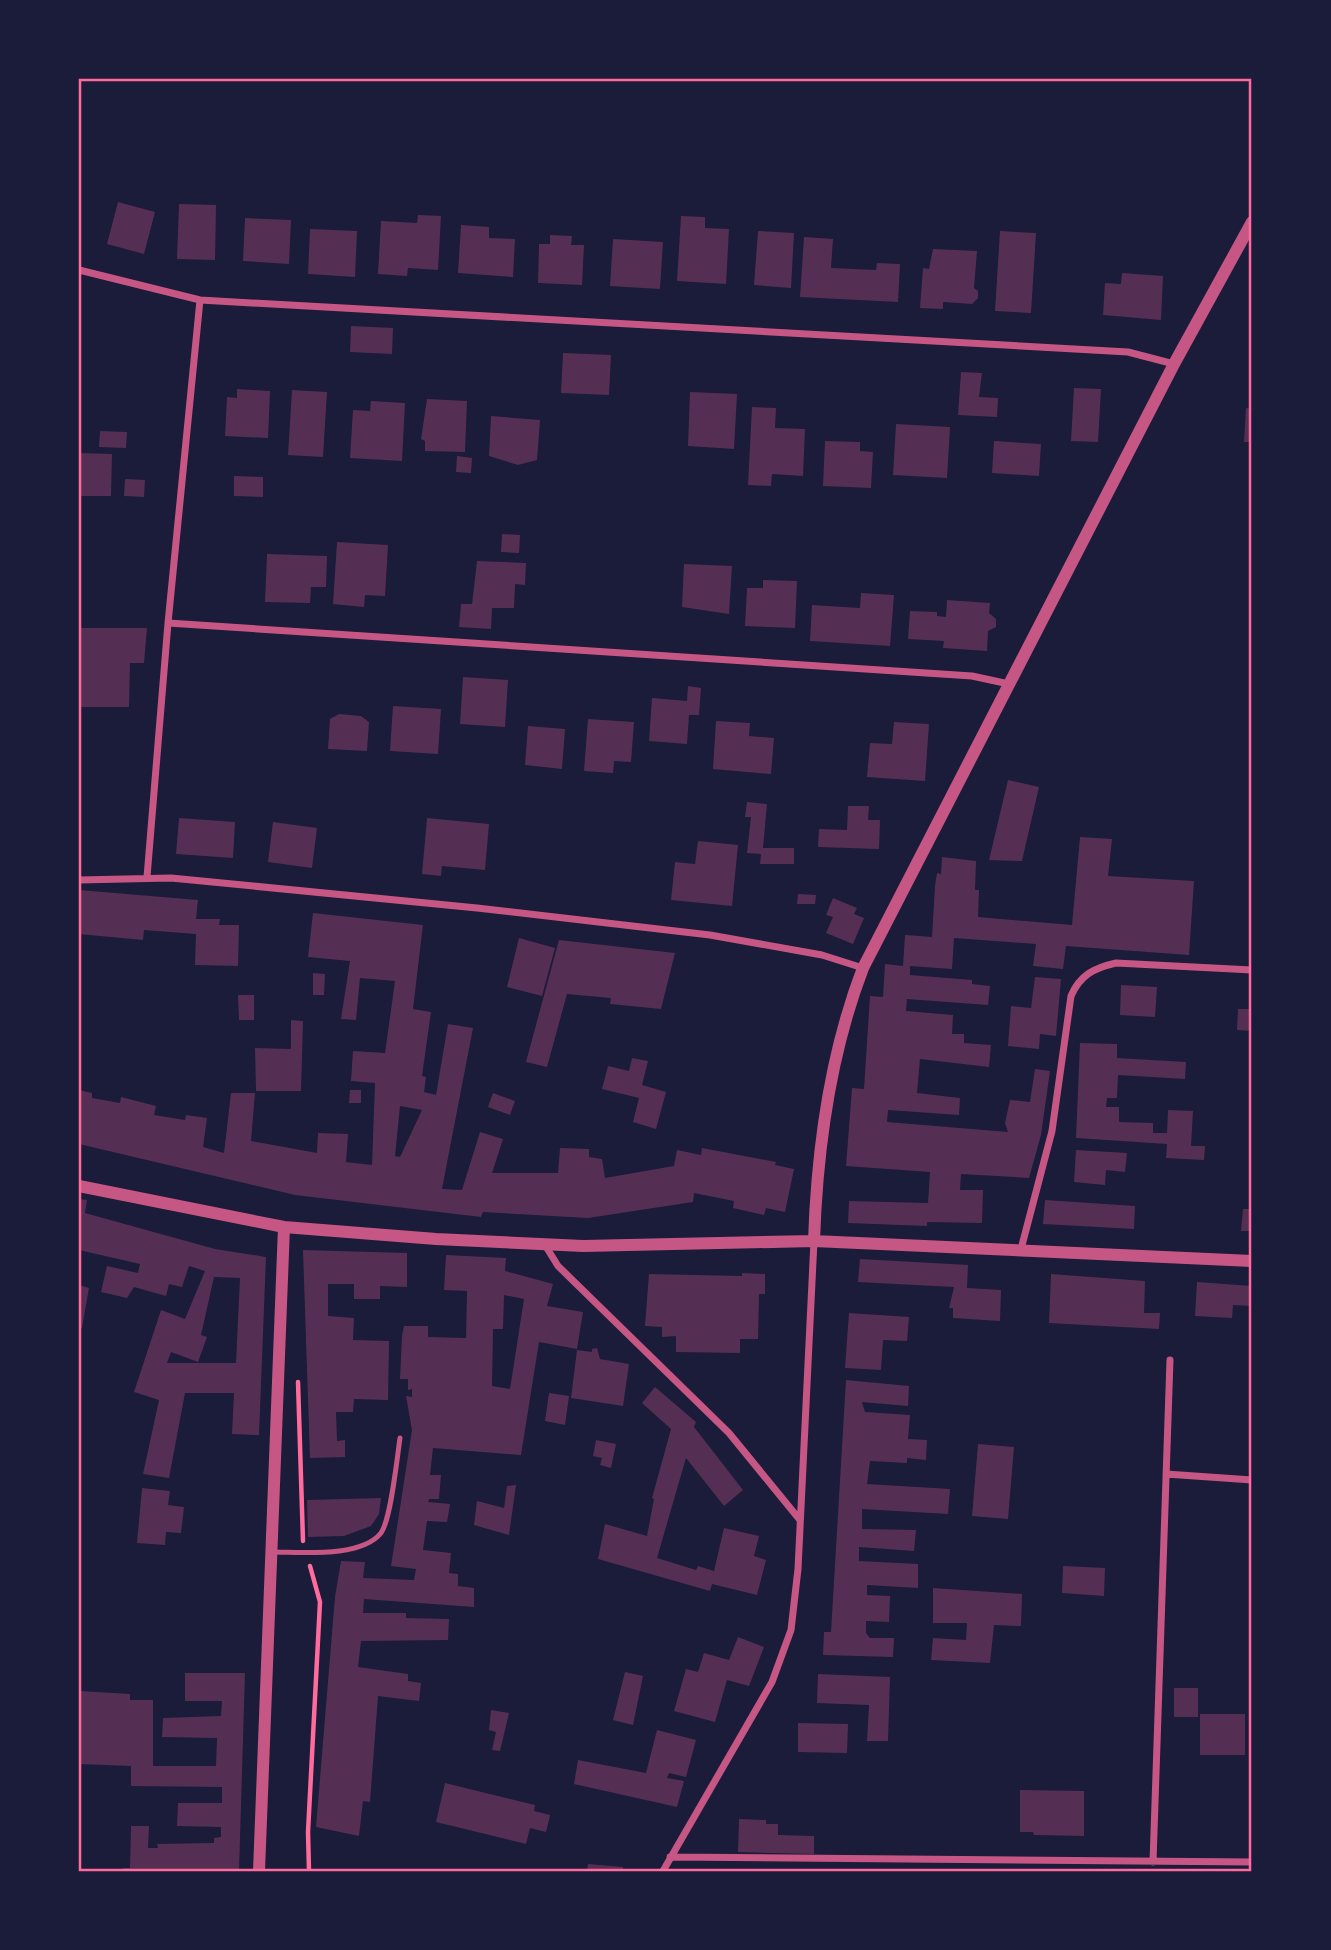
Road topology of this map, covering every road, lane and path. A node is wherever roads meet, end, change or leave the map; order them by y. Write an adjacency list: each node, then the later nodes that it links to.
1 (1252, 222): 4 (street)
2 (79, 270): 3 (street)
3 (200, 300): 4 (street); 5 (street)
4 (1174, 364): 6 (street)
5 (168, 623): 6 (street); 7 (street)
6 (1010, 684): 9 (street)
7 (147, 877): 8 (street); 9 (street)
8 (79, 880)
9 (863, 968): 13 (street)
10 (1252, 970): 15 (street)
11 (79, 1186): 12 (street)
12 (284, 1227): 14 (street); 23 (street)
13 (814, 1241): 14 (street); 15 (street); 22 (street)
14 (545, 1245): 22 (street)
15 (1021, 1249): 16 (street)
16 (1252, 1261)
17 (1170, 1360): 20 (street)
18 (298, 1375): 24 (path)
19 (400, 1438): 24 (lane)
20 (1166, 1474): 21 (street); 27 (street)
21 (1252, 1480)
22 (800, 1520): 25 (street)
23 (271, 1552): 24 (lane); 29 (street)
24 (306, 1552): 30 (path)
25 (670, 1857): 26 (street); 31 (street)
26 (1089, 1862): 27 (street); 32 (street)
27 (1153, 1862): 28 (street)
28 (1252, 1862)
29 (259, 1871)
30 (309, 1871)
31 (663, 1871)
32 (1088, 1871)

